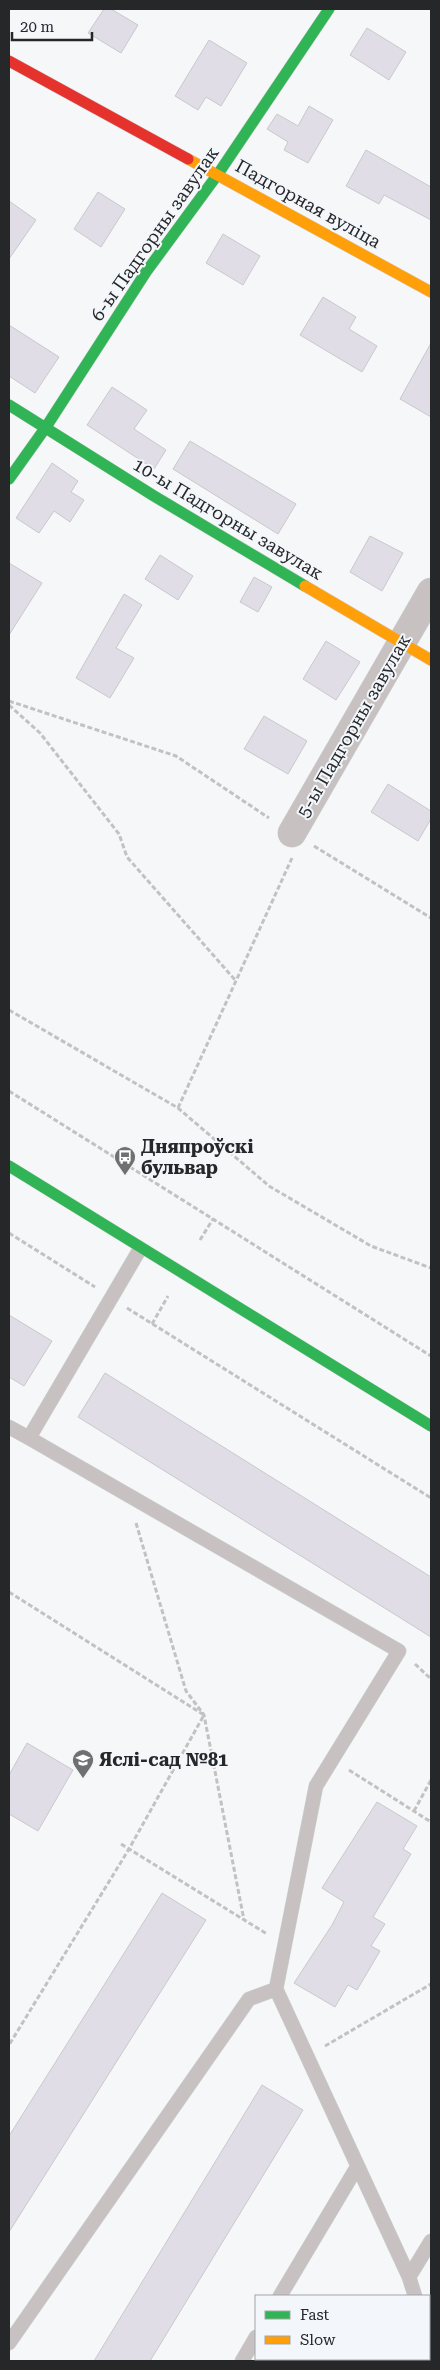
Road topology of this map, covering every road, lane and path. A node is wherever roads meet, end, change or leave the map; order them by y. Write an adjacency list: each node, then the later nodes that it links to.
1 (330, 9): 3 (street, 6-ы Падгорны завулак)
2 (9, 61): 3 (street, Падгорная вуліца)
3 (218, 174): 4 (street, Падгорная вуліца); 6 (street, 6-ы Падгорны завулак)
4 (431, 292)
5 (9, 404): 6 (street, 10-ы Падгорны завулак)
6 (46, 427): 7 (street, 6-ы Падгорны завулак); 9 (street, 10-ы Падгорны завулак)
7 (9, 479)
8 (431, 592): 9 (street, 5-ы Падгорны завулак)
9 (402, 644): 10 (street, 10-ы Падгорны завулак); 13 (street, 5-ы Падгорны завулак)
10 (431, 660)
11 (9, 701): 13 (path)
12 (9, 705): 15 (path)
13 (296, 836): 14 (path); 15 (path)
14 (431, 918)
15 (236, 981): 18 (path)
16 (9, 1010): 18 (path)
17 (9, 1091): 20 (path)
18 (178, 1108): 24 (path)
19 (9, 1166): 23 (street)
20 (213, 1219): 22 (path); 28 (path)
21 (9, 1232): 26 (path)
22 (200, 1240)
23 (140, 1249): 26 (lane); 29 (street)
24 (431, 1268)
25 (169, 1294): 27 (path)
26 (110, 1298): 27 (path); 31 (lane)
27 (152, 1324): 33 (path)
28 (431, 1356)
29 (431, 1426)
30 (9, 1427): 31 (lane)
31 (29, 1438): 32 (lane)
32 (127, 1495): 35 (path); 36 (lane)
33 (431, 1498)
34 (9, 1592): 35 (path)
35 (204, 1714): 41 (path); 42 (path)
36 (333, 1759): 38 (path); 43 (lane)
37 (431, 1780): 38 (path)
38 (414, 1811): 39 (path)
39 (431, 1822)
40 (121, 1844): 41 (path)
41 (129, 1849): 42 (path); 46 (path)
42 (244, 1920): 43 (path)
43 (284, 1945): 45 (lane)
44 (431, 1984): 47 (path)
45 (276, 1989): 47 (lane); 54 (lane)
46 (9, 2045)
47 (307, 2057): 48 (lane)
48 (357, 2166): 50 (lane); 51 (lane)
49 (431, 2241): 50 (lane)
50 (409, 2277): 52 (lane)
51 (281, 2295)
52 (415, 2295)
53 (255, 2339): 55 (lane)
54 (9, 2343)
55 (242, 2361)

